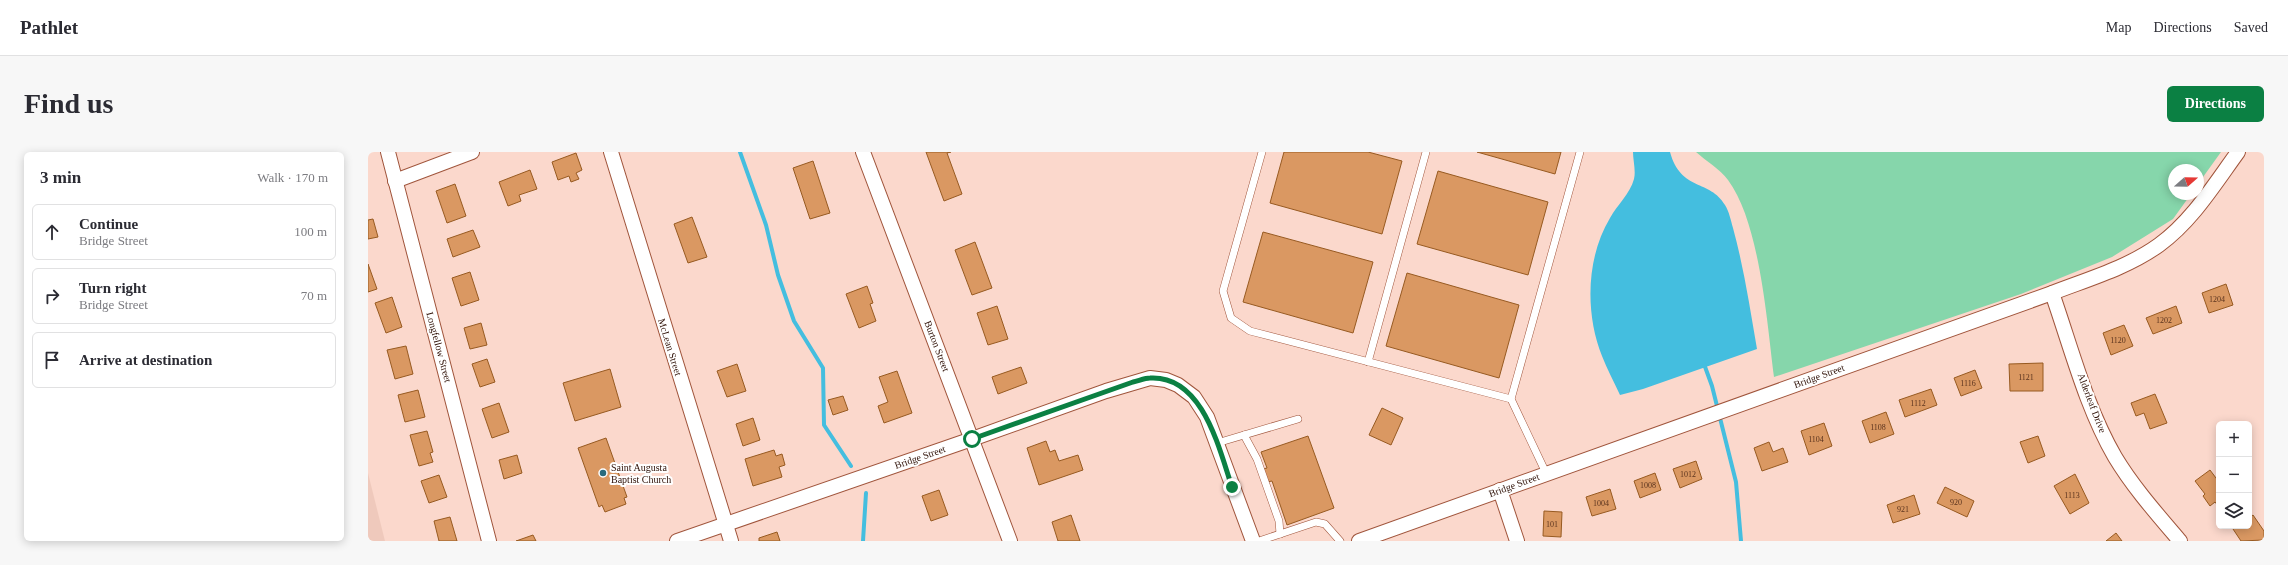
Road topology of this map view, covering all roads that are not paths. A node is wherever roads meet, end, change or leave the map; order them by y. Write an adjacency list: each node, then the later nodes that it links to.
1 (388, 152): 9 (street, Longfellow Street)
2 (472, 152): 9 (street)
3 (611, 152): 19 (street, McLean Street)
4 (863, 152): 15 (street, Burton Street)
5 (1262, 152): 11 (lane)
6 (1426, 152): 11 (lane)
7 (1580, 152): 12 (lane)
8 (2238, 152): 10 (street, Bridge Street)
9 (395, 181): 21 (street, Longfellow Street)
10 (2052, 293): 17 (street, Bridge Street); 30 (street, Alderleaf Drive)
11 (1368, 362): 12 (lane)
12 (1510, 399): 17 (lane)
13 (1298, 419): 14 (lane)
14 (1244, 435): 16 (lane); 20 (lane)
15 (972, 439): 16 (street, Bridge Street); 19 (street, Bridge Street); 24 (street, Burton Street)
16 (1217, 443): 25 (street, Bridge Street)
17 (1546, 474): 18 (street, Bridge Street)
18 (1500, 490): 28 (street, Bridge Street); 29 (street)
19 (725, 524): 22 (street, Bridge Street); 23 (street, McLean Street)
20 (1280, 534): 26 (lane); 27 (lane)
21 (489, 541)
22 (677, 541)
23 (731, 541)
24 (1010, 541)
25 (1253, 541)
26 (1259, 541)
27 (1340, 541)
28 (1359, 541)
29 (1516, 541)
30 (2180, 541)

